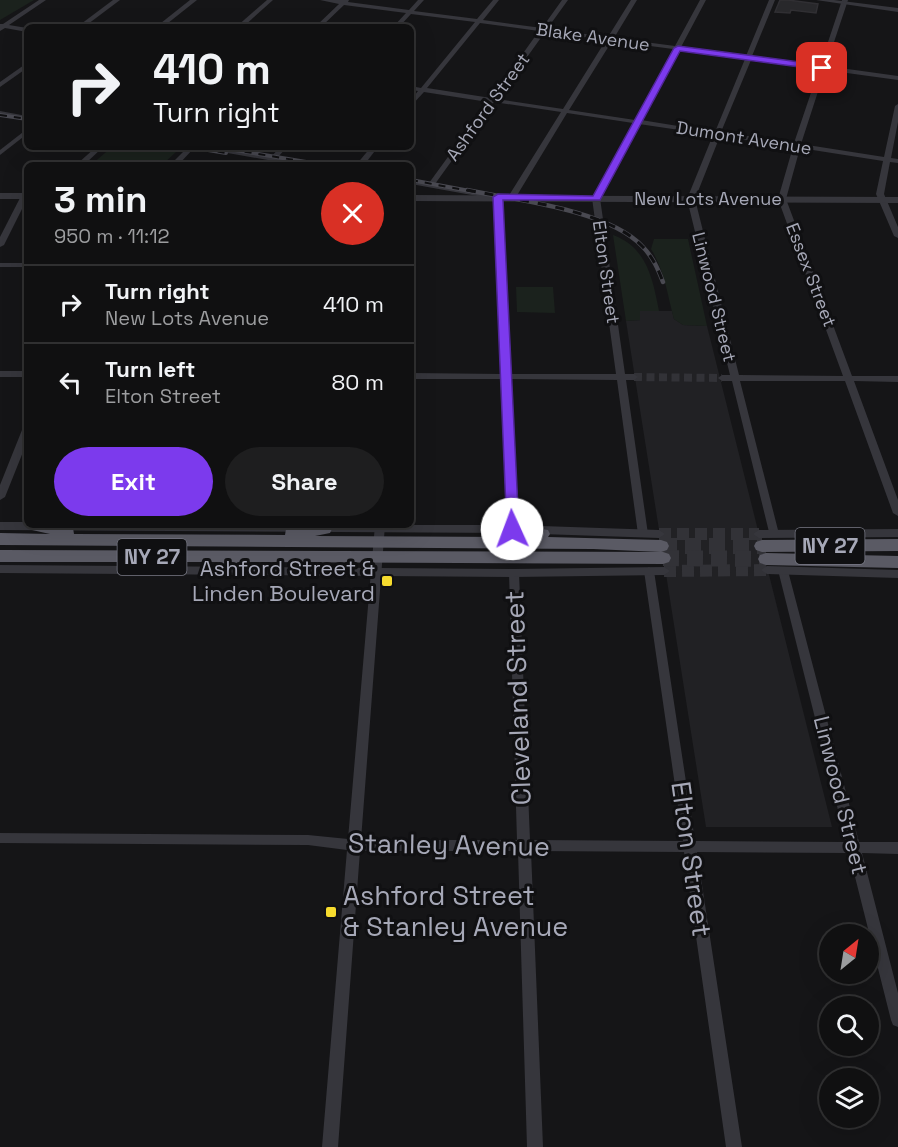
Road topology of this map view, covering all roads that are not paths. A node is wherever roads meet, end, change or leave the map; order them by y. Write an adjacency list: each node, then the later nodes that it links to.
1 (43, 0): 23 (street)
2 (117, 0): 18 (street)
3 (194, 0): 19 (street)
4 (270, 0): 20 (street)
5 (323, 0): 13 (street, Blake Avenue)
6 (421, 0): 16 (street)
7 (496, 0): 17 (street)
8 (565, 0): 25 (street, Ashford Street)
9 (634, 0): 26 (street)
10 (703, 0): 27 (street, Elton Street)
11 (772, 0): 28 (street)
12 (819, 0): 14 (street)
13 (345, 1): 16 (street, Blake Avenue); 21 (street)
14 (844, 2): 15 (street); 30 (street, Essex Street)
15 (898, 10)
16 (410, 12): 17 (street, Blake Avenue); 22 (street)
17 (479, 21): 25 (street, Blake Avenue); 34 (street)
18 (84, 24)
19 (163, 24)
20 (242, 24)
21 (321, 24)
22 (399, 24)
23 (1, 27): 24 (street)
24 (24, 30)
25 (543, 30): 26 (street, Blake Avenue); 36 (street, Ashford Street)
26 (610, 39): 27 (street, Blake Avenue); 38 (street)
27 (678, 48): 28 (street, Blake Avenue); 41 (street, Elton Street)
28 (748, 58): 30 (street, Blake Avenue); 43 (street)
29 (24, 67): 32 (street)
30 (822, 68): 31 (street, Blake Avenue); 44 (street, Essex Street)
31 (898, 78)
32 (0, 85)
33 (414, 88): 34 (street, Dumont Avenue)
34 (423, 90): 35 (street); 36 (street, Dumont Avenue)
35 (414, 100)
36 (493, 100): 38 (street, Dumont Avenue); 60 (street, Ashford Street)
37 (898, 106): 52 (street)
38 (565, 111): 41 (street, Dumont Avenue); 64 (street)
39 (0, 113): 40 (street)
40 (24, 117)
41 (639, 122): 43 (street, Dumont Avenue); 66 (street, Elton Street)
42 (24, 133): 50 (street)
43 (716, 134): 44 (street, Dumont Avenue); 67 (street)
44 (796, 146): 52 (street, Dumont Avenue); 68 (street, Essex Street)
45 (97, 150): 54 (street)
46 (189, 150): 55 (street)
47 (224, 150): 51 (street)
48 (281, 150): 51 (street)
49 (372, 150): 58 (street)
50 (0, 153)
51 (273, 158): 56 (street); 57 (street)
52 (886, 159): 53 (street, Dumont Avenue); 70 (street)
53 (898, 161)
54 (83, 162)
55 (177, 162)
56 (270, 162)
57 (296, 162)
58 (362, 162)
59 (414, 182): 60 (street)
60 (431, 185): 63 (street)
61 (0, 195): 62 (street)
62 (24, 196)
63 (498, 197): 64 (street, New Lots Avenue); 65 (street, New Lots Avenue); 79 (street)
64 (512, 197): 66 (street, New Lots Avenue)
65 (414, 198)
66 (596, 198): 67 (street, New Lots Avenue); 80 (street, Elton Street)
67 (690, 199): 68 (street, New Lots Avenue); 83 (street, Linwood Street)
68 (782, 199): 70 (street, New Lots Avenue); 84 (street, Essex Street)
69 (24, 200): 73 (street)
70 (881, 200): 71 (street, New Lots Avenue); 72 (street)
71 (898, 200)
72 (898, 236)
73 (0, 246)
74 (0, 265): 75 (street)
75 (24, 265)
76 (0, 374): 77 (street)
77 (24, 374)
78 (414, 376): 79 (street)
79 (506, 376): 80 (street); 94 (street)
80 (620, 377): 81 (street); 96 (street, Elton Street)
81 (634, 377)
82 (722, 378): 83 (street)
83 (734, 378): 84 (street); 97 (street, Linwood Street)
84 (849, 379): 85 (street); 88 (street, Essex Street)
85 (898, 379)
86 (24, 437): 87 (street)
87 (0, 497)
88 (898, 513)
89 (0, 526): 90 (street)
90 (24, 526)
91 (48, 528): 99 (highway)
92 (299, 528): 93 (street)
93 (324, 529): 100 (highway); 102 (street)
94 (512, 529): 96 (street); 101 (highway); 102 (street)
95 (898, 533): 97 (street)
96 (643, 534): 104 (street)
97 (774, 534): 105 (street)
98 (0, 539): 99 (highway, NY 27)
99 (109, 540): 100 (highway, NY 27)
100 (230, 541): 102 (highway, NY 27)
101 (594, 543): 102 (highway, NY 27); 104 (highway, NY 27)
102 (378, 545): 104 (highway, NY 27); 108 (highway, NY 27); 112 (street); 115 (street); 118 (street)
103 (898, 545): 105 (highway, NY 27)
104 (662, 552): 114 (street)
105 (764, 552): 110 (highway, NY 27); 113 (street)
106 (0, 556): 107 (highway, NY 27)
107 (30, 556): 108 (highway, NY 27); 109 (highway)
108 (170, 557): 112 (highway)
109 (0, 561)
110 (898, 562)
111 (0, 569): 112 (street)
112 (252, 570)
113 (783, 570): 116 (street); 121 (street, Linwood Street)
114 (649, 571): 115 (street); 120 (street, Elton Street)
115 (514, 573): 119 (street, Cleveland Street)
116 (898, 574)
117 (0, 838): 118 (street, Stanley Avenue)
118 (352, 845): 119 (street, Stanley Avenue); 124 (street)
119 (524, 846): 120 (street, Stanley Avenue); 125 (street, Cleveland Street)
120 (689, 847): 121 (street, Stanley Avenue); 126 (street, Elton Street)
121 (854, 848): 122 (street, Stanley Avenue); 123 (street, Linwood Street)
122 (898, 848)
123 (898, 1020)
124 (330, 1147)
125 (536, 1147)
126 (734, 1147)

